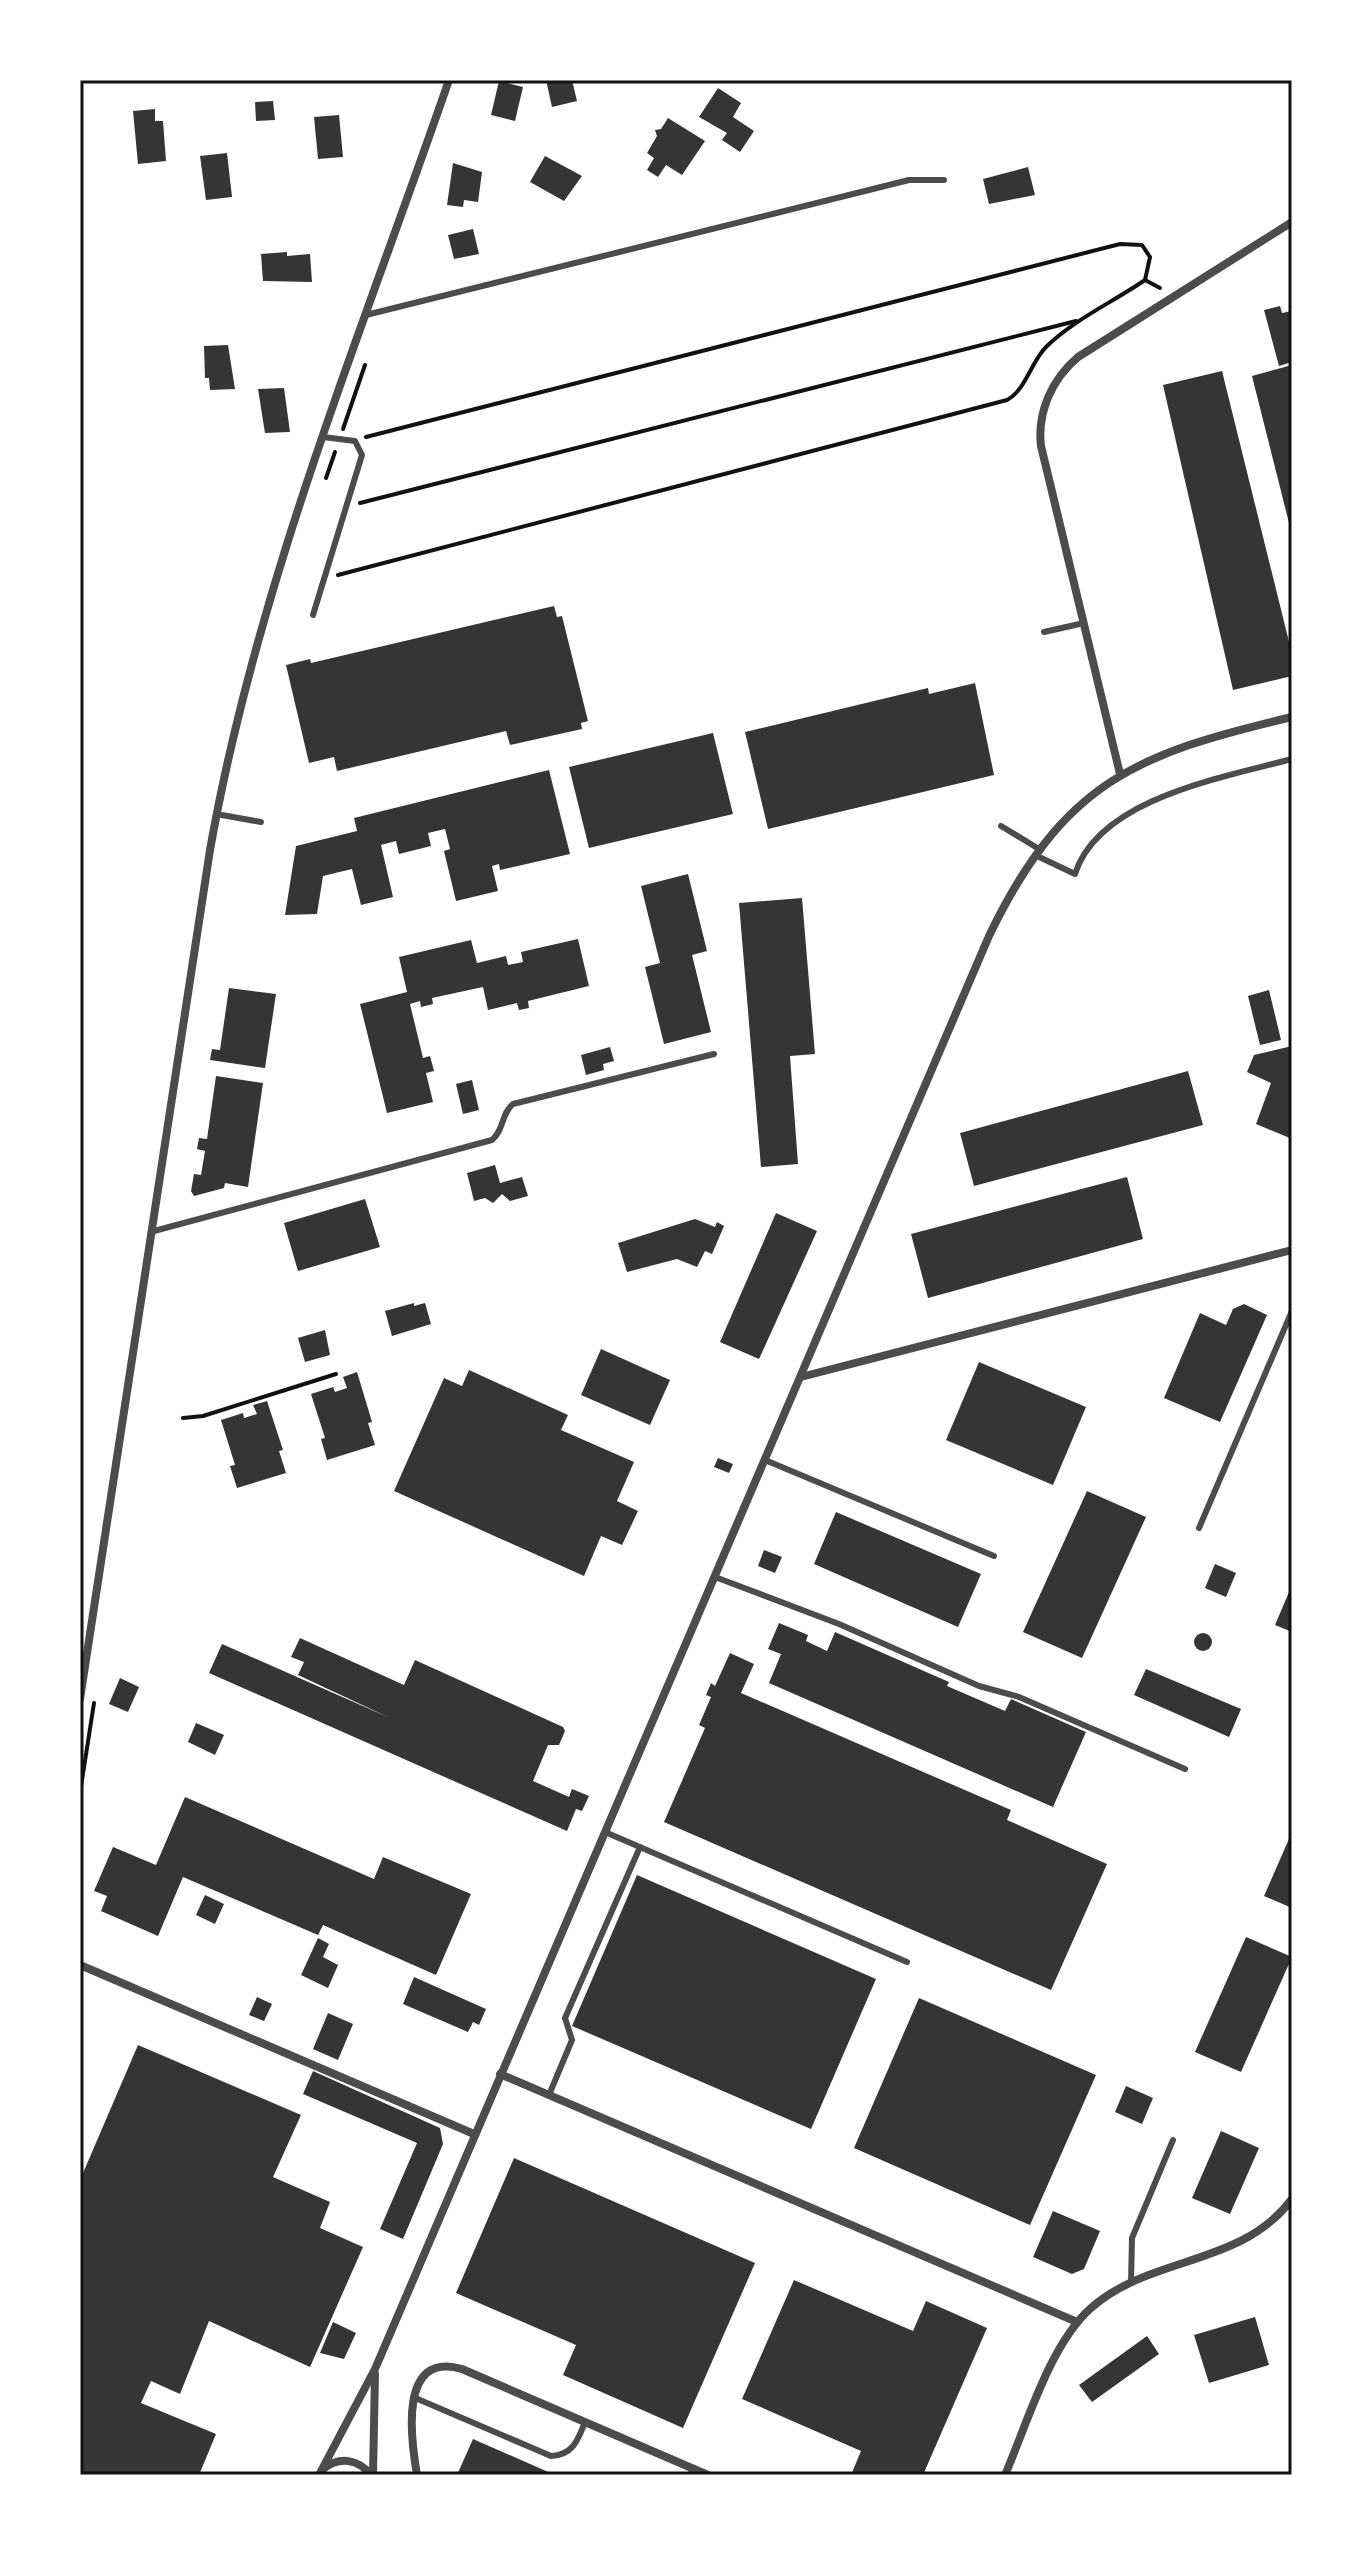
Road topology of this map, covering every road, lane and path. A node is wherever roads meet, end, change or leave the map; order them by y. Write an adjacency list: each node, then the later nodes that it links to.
1 (449, 80): 4 (street)
2 (944, 180): 4 (lane)
3 (1292, 222): 14 (street)
4 (366, 315): 7 (street)
5 (1083, 320): 9 (path); 11 (path); 12 (path)
6 (369, 353): 8 (path)
7 (323, 437): 8 (lane); 19 (street)
8 (339, 438): 9 (lane); 10 (path)
9 (359, 444): 11 (lane)
10 (324, 483)
11 (346, 507): 12 (lane)
12 (323, 579): 13 (lane)
13 (313, 615)
14 (1084, 623): 15 (lane); 18 (street)
15 (1044, 632)
16 (1292, 717): 18 (street)
17 (1292, 759): 22 (lane)
18 (1120, 774): 22 (street)
19 (216, 814): 20 (lane); 24 (street)
20 (261, 822)
21 (1001, 826): 22 (lane)
22 (1037, 852): 28 (street)
23 (714, 1054): 24 (lane)
24 (154, 1231): 34 (street)
25 (1292, 1250): 28 (street)
26 (1292, 1311): 31 (lane)
27 (336, 1374): 29 (path)
28 (801, 1377): 30 (street)
29 (183, 1418)
30 (765, 1460): 32 (lane); 33 (street)
31 (1199, 1528)
32 (994, 1556)
33 (715, 1577): 36 (lane); 38 (street)
34 (80, 1699)
35 (94, 1702): 37 (path)
36 (1185, 1769)
37 (80, 1793)
38 (605, 1832): 39 (lane); 42 (street)
39 (640, 1847): 40 (lane); 43 (lane)
40 (907, 1962)
41 (80, 1965): 44 (street)
42 (500, 2074): 43 (street); 44 (street)
43 (549, 2095): 48 (street)
44 (474, 2134): 49 (street)
45 (1173, 2140): 47 (lane)
46 (1292, 2199): 47 (street)
47 (1131, 2283): 48 (street)
48 (1077, 2322): 57 (street)
49 (375, 2369): 53 (street); 54 (street)
50 (413, 2397): 51 (street); 51 (lane); 55 (street)
51 (585, 2422): 52 (street)
52 (693, 2472): 56 (street)
53 (320, 2473): 54 (street)
54 (372, 2475)
55 (417, 2475)
56 (708, 2475)
57 (1005, 2475)

